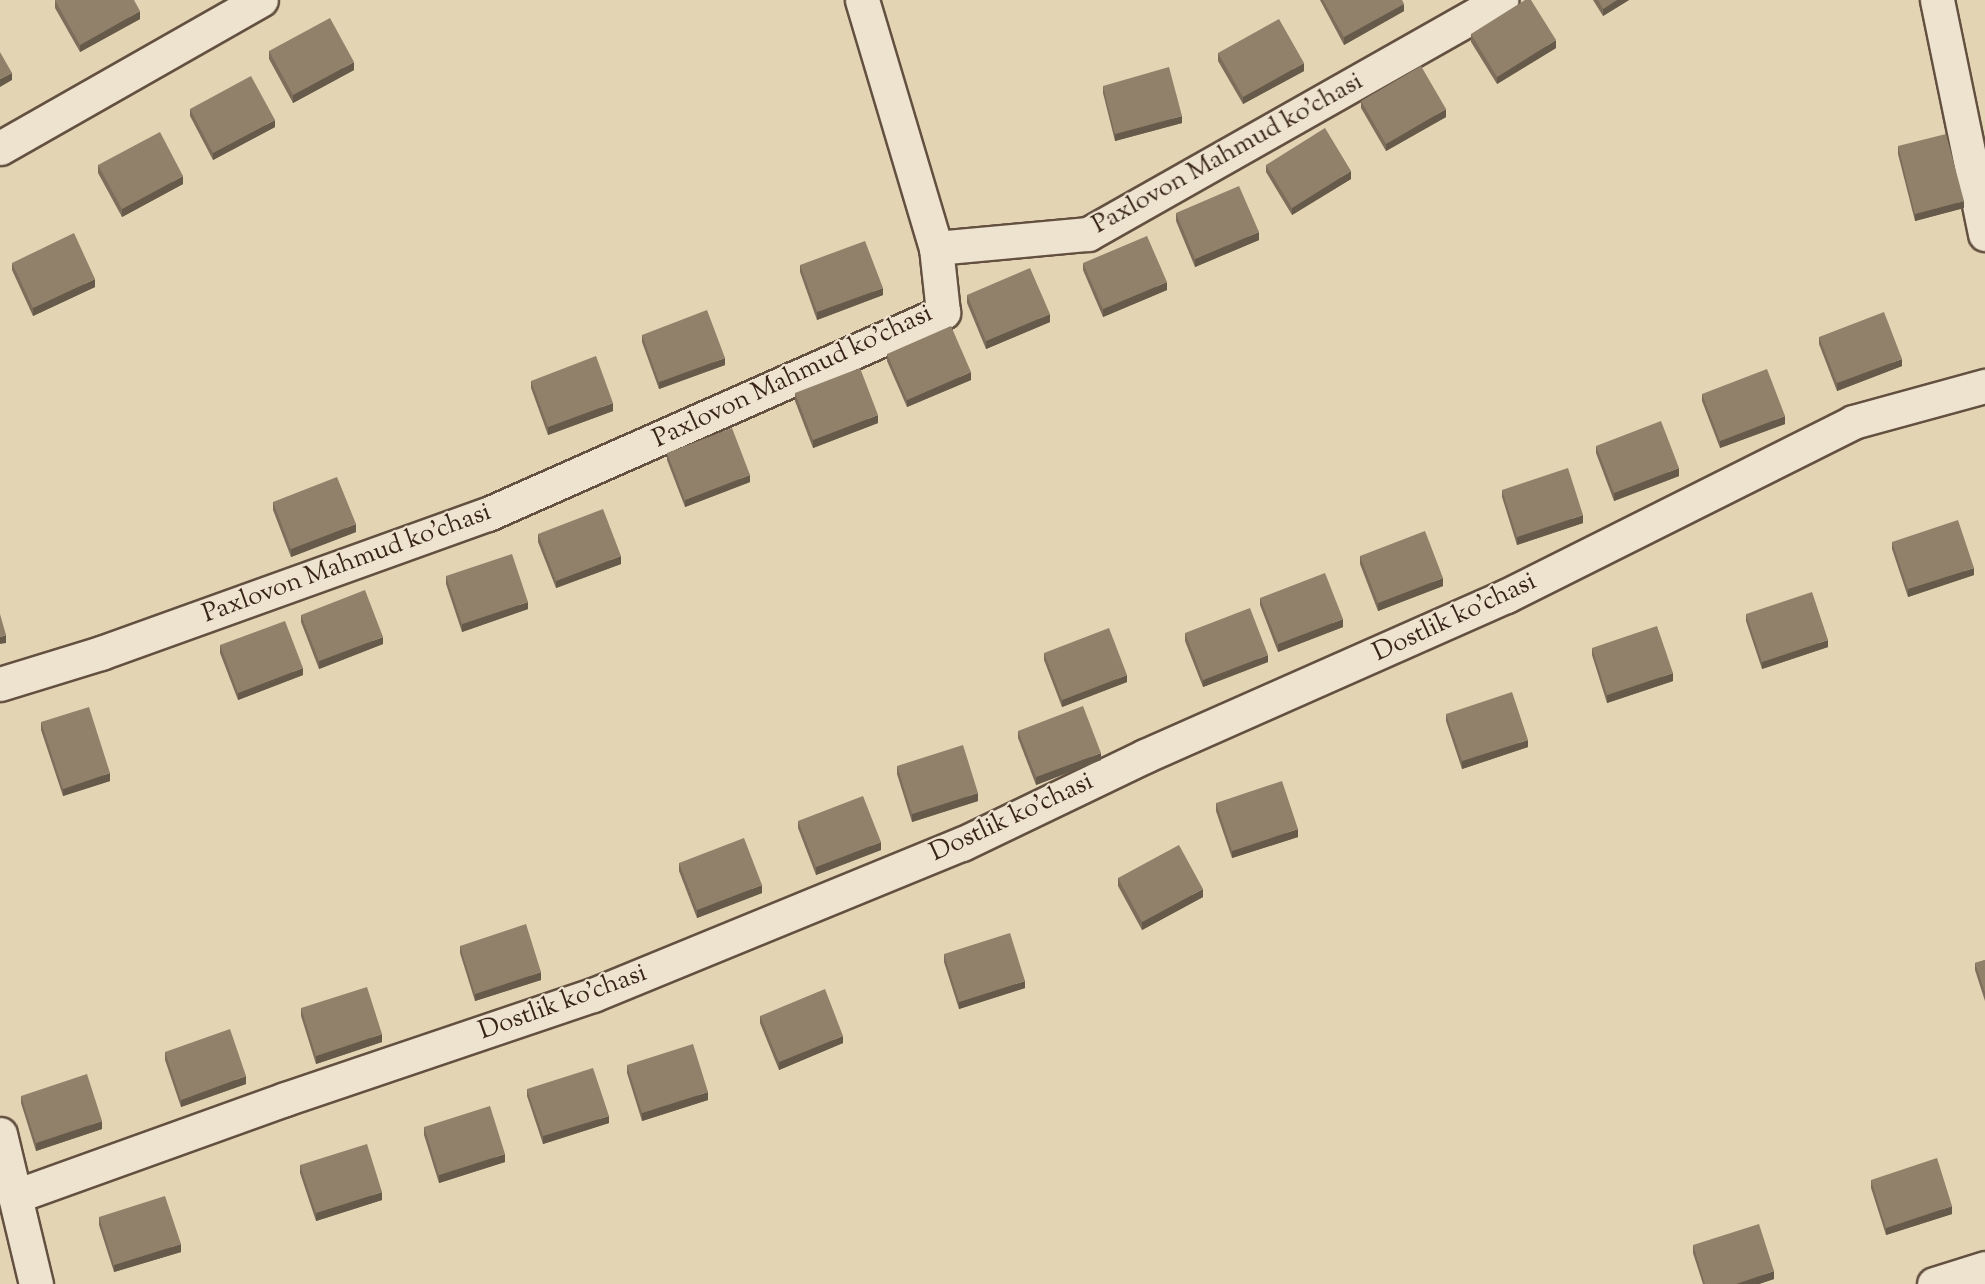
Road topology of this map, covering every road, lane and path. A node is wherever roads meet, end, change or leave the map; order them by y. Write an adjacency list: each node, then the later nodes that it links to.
1 (261, 0): 5 (street)
2 (862, 0): 7 (street)
3 (1501, 0): 7 (street, Paxlovon Mahmud ko'chasi)
4 (1937, 0): 6 (street)
5 (0, 148)
6 (1985, 234)
7 (936, 248): 9 (street, Paxlovon Mahmud ko'chasi)
8 (1985, 386): 11 (street, Dostlik ko'chasi)
9 (0, 684)
10 (0, 1134): 11 (street)
11 (16, 1196): 13 (street)
12 (1985, 1268): 14 (street)
13 (36, 1284)
14 (1934, 1284)

